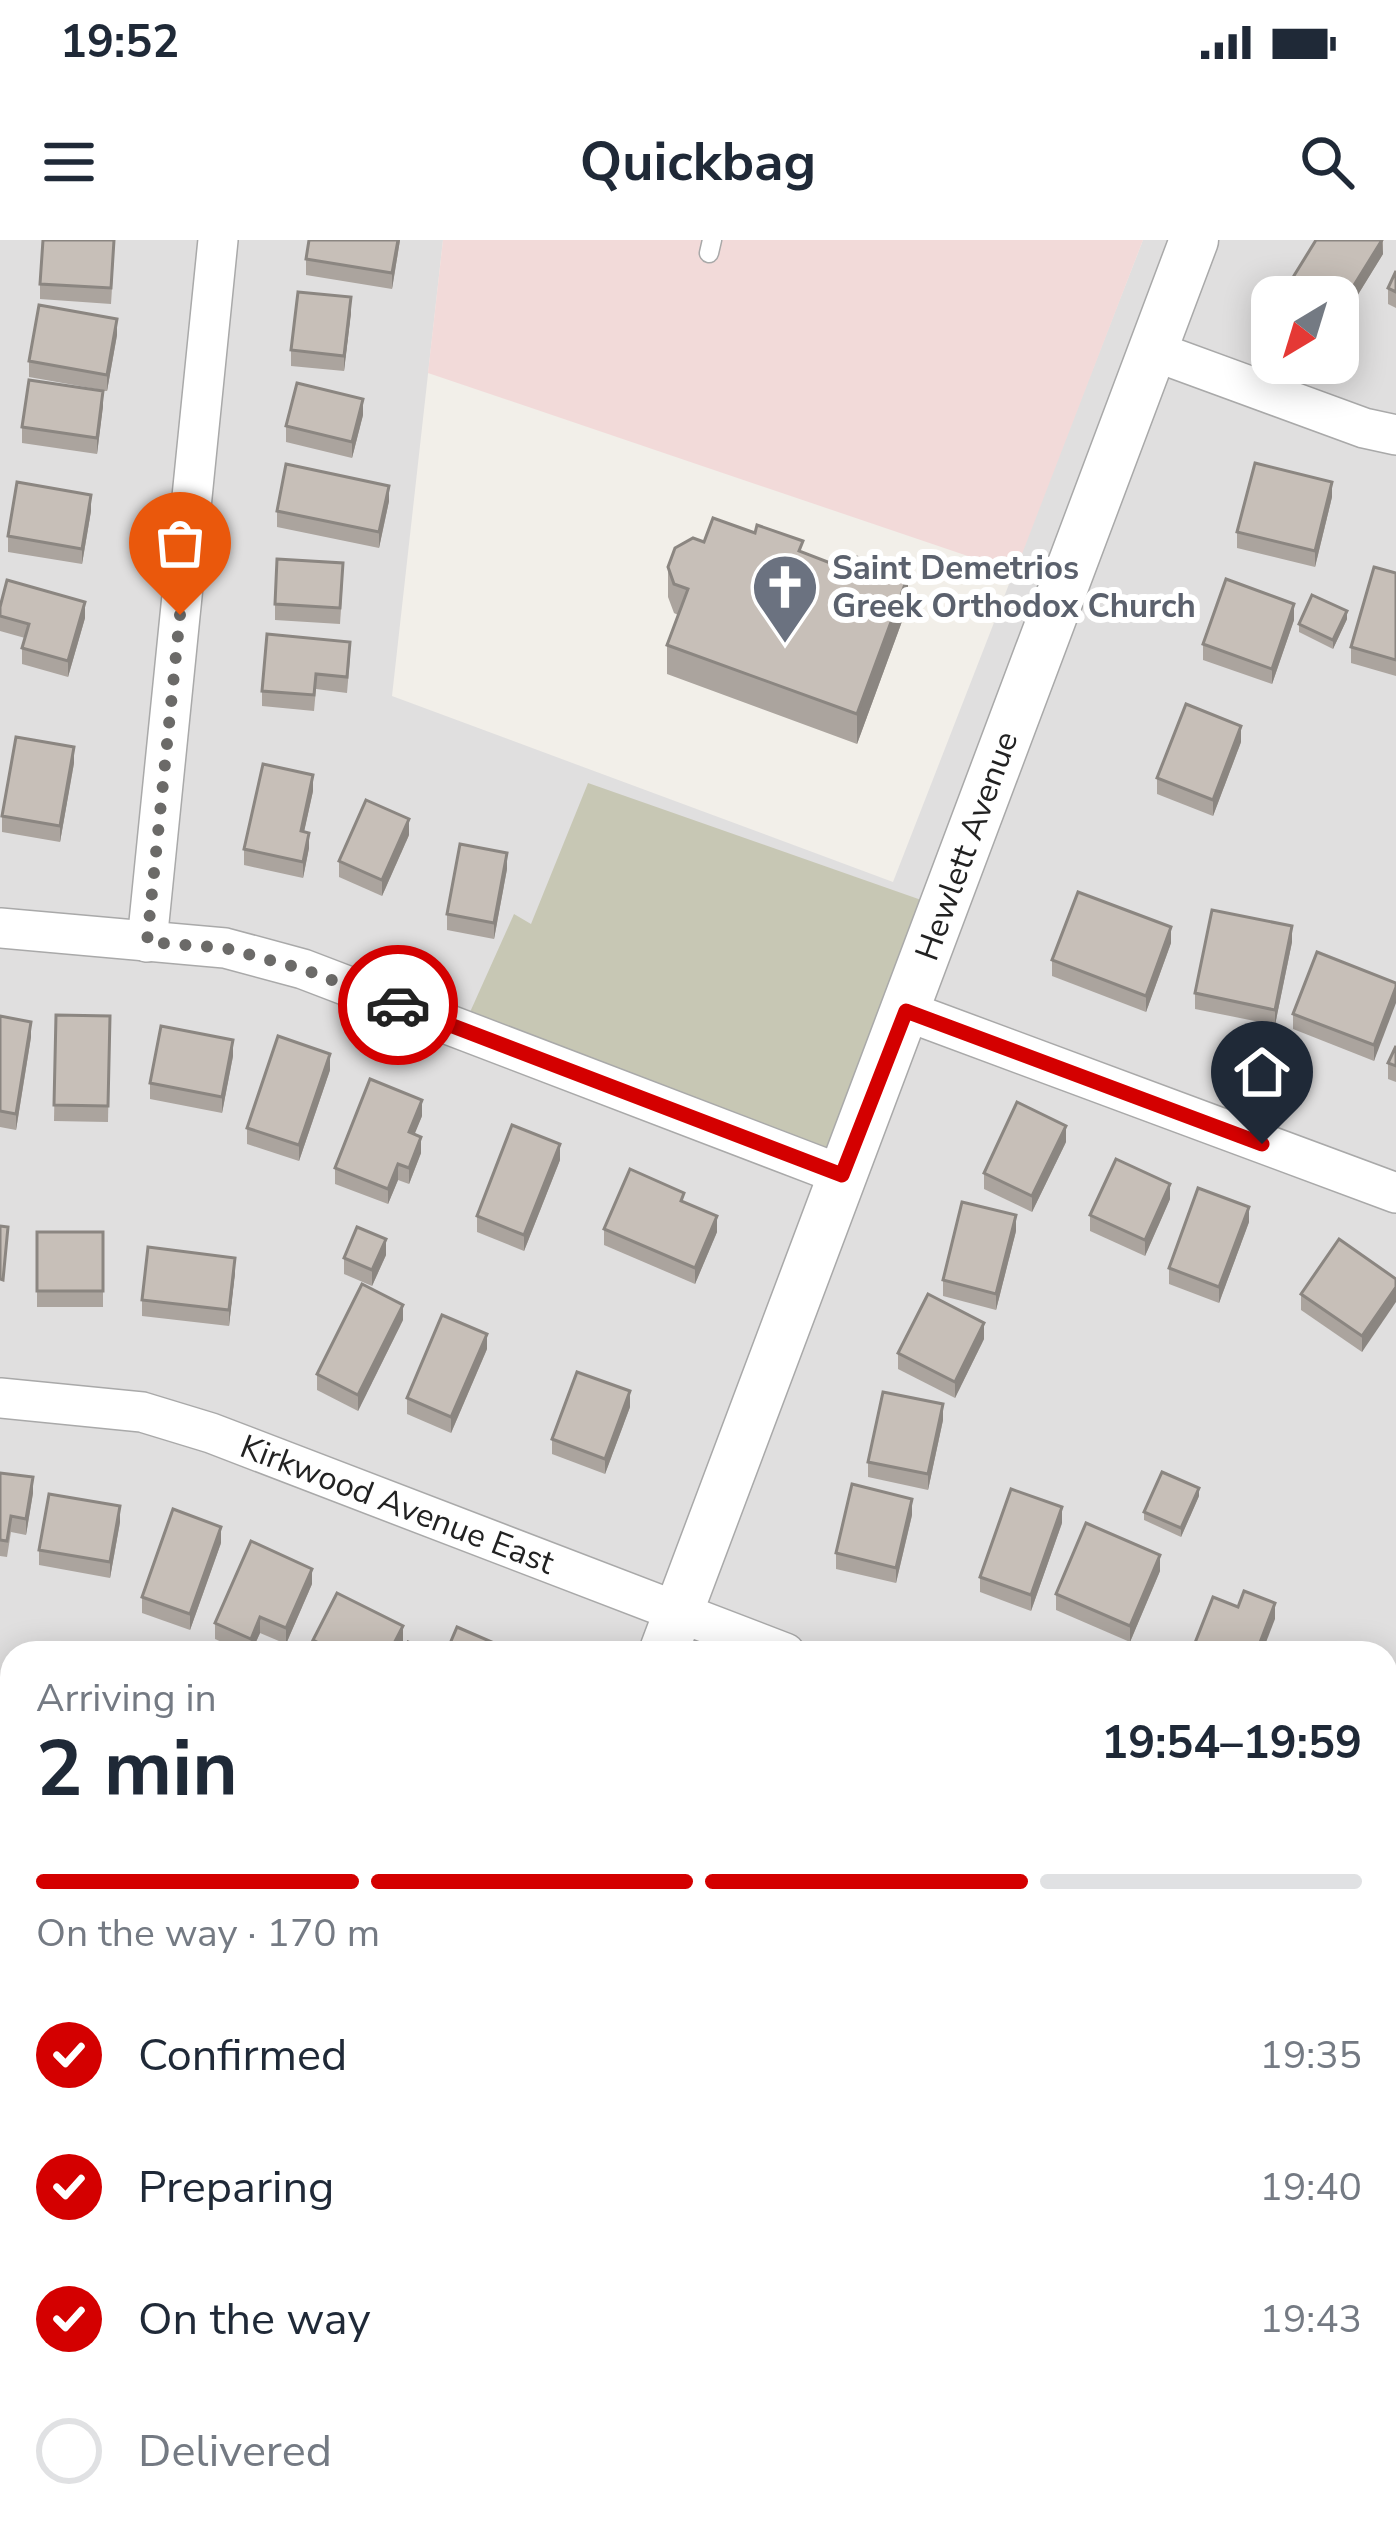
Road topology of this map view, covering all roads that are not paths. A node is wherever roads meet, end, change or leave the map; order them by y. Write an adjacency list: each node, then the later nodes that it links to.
1 (218, 240): 6 (street)
2 (1194, 240): 3 (street, Hewlett Avenue)
3 (1151, 350): 4 (street); 7 (street, Hewlett Avenue)
4 (1396, 435)
5 (0, 928): 6 (street)
6 (147, 942): 8 (street)
7 (906, 1011): 8 (street, Hewlett Avenue); 9 (street)
8 (842, 1175): 11 (street, Hewlett Avenue)
9 (1396, 1193)
10 (0, 1398): 11 (street, Kirkwood Avenue East)
11 (671, 1633): 12 (street, Kirkwood Avenue East)
12 (717, 1641)

